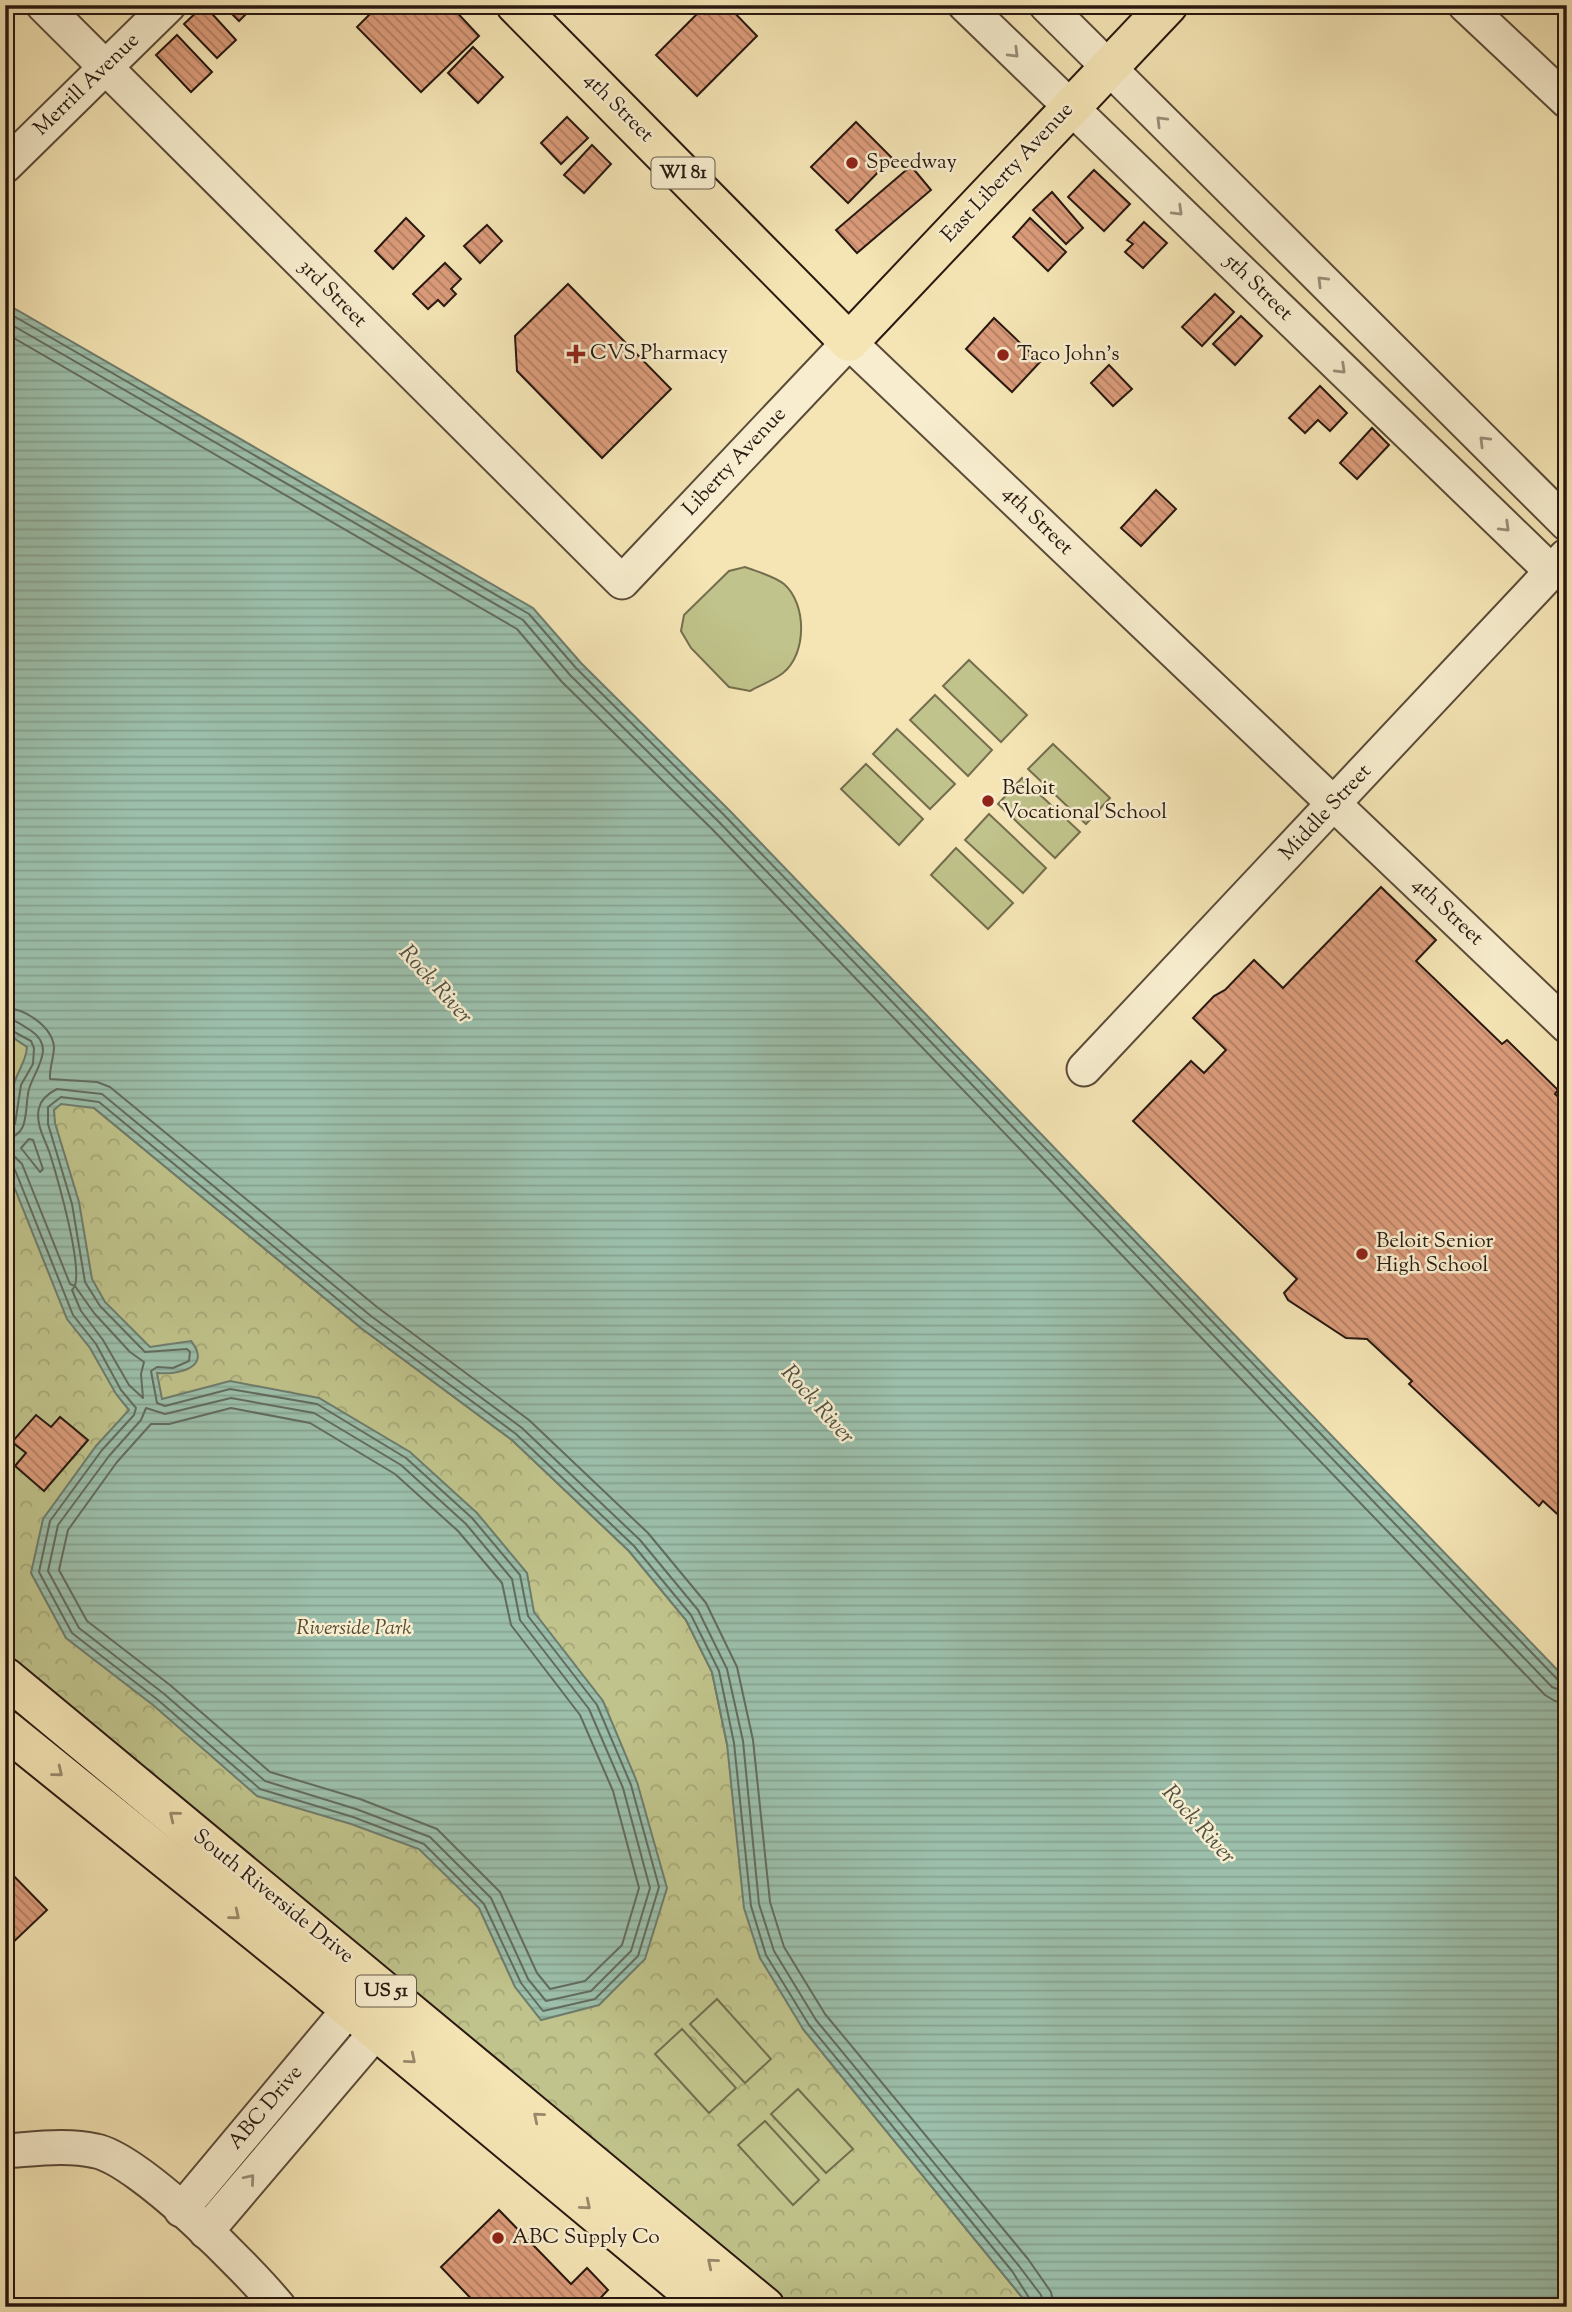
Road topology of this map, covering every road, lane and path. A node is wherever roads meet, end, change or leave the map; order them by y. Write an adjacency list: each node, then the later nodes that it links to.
1 (43, 5): 8 (street, 3rd Street)
2 (169, 5): 8 (street, Merrill Avenue)
3 (516, 5): 13 (main road, 4th Street / WI 81)
4 (965, 5): 11 (street, 5th Street, one-way to 11)
5 (1046, 5): 9 (street)
6 (1168, 5): 9 (main road, East Liberty Avenue)
7 (1465, 5): 10 (street)
8 (105, 68): 12 (street, Merrill Avenue); 16 (street, 3rd Street)
9 (1108, 68): 11 (main road, East Liberty Avenue); 14 (street, one-way to 9)
10 (1567, 101)
11 (1070, 107): 13 (main road, East Liberty Avenue); 15 (street, 5th Street, one-way to 15)
12 (5, 166)
13 (849, 342): 16 (street, Liberty Avenue); 17 (street, 4th Street)
14 (1567, 524)
15 (1559, 563): 17 (street, Middle Street)
16 (622, 582)
17 (1334, 806): 18 (street, 4th Street); 19 (street, Middle Street)
18 (1567, 1026)
19 (1084, 1069)
20 (5, 1677): 22 (main road, South Riverside Drive / US 51, one-way to 20)
21 (5, 1729): 22 (main road, South Riverside Drive / US 51, one-way to 22)
22 (375, 2005): 24 (street, ABC Drive); 25 (street, ABC Drive, one-way to 22); 27 (main road, South Riverside Drive / US 51, one-way to 27); 28 (main road, South Riverside Drive / US 51, one-way to 22)
23 (5, 2151): 24 (street)
24 (181, 2210): 25 (street)
25 (206, 2231): 26 (street)
26 (279, 2307)
27 (708, 2307)
28 (765, 2307)

